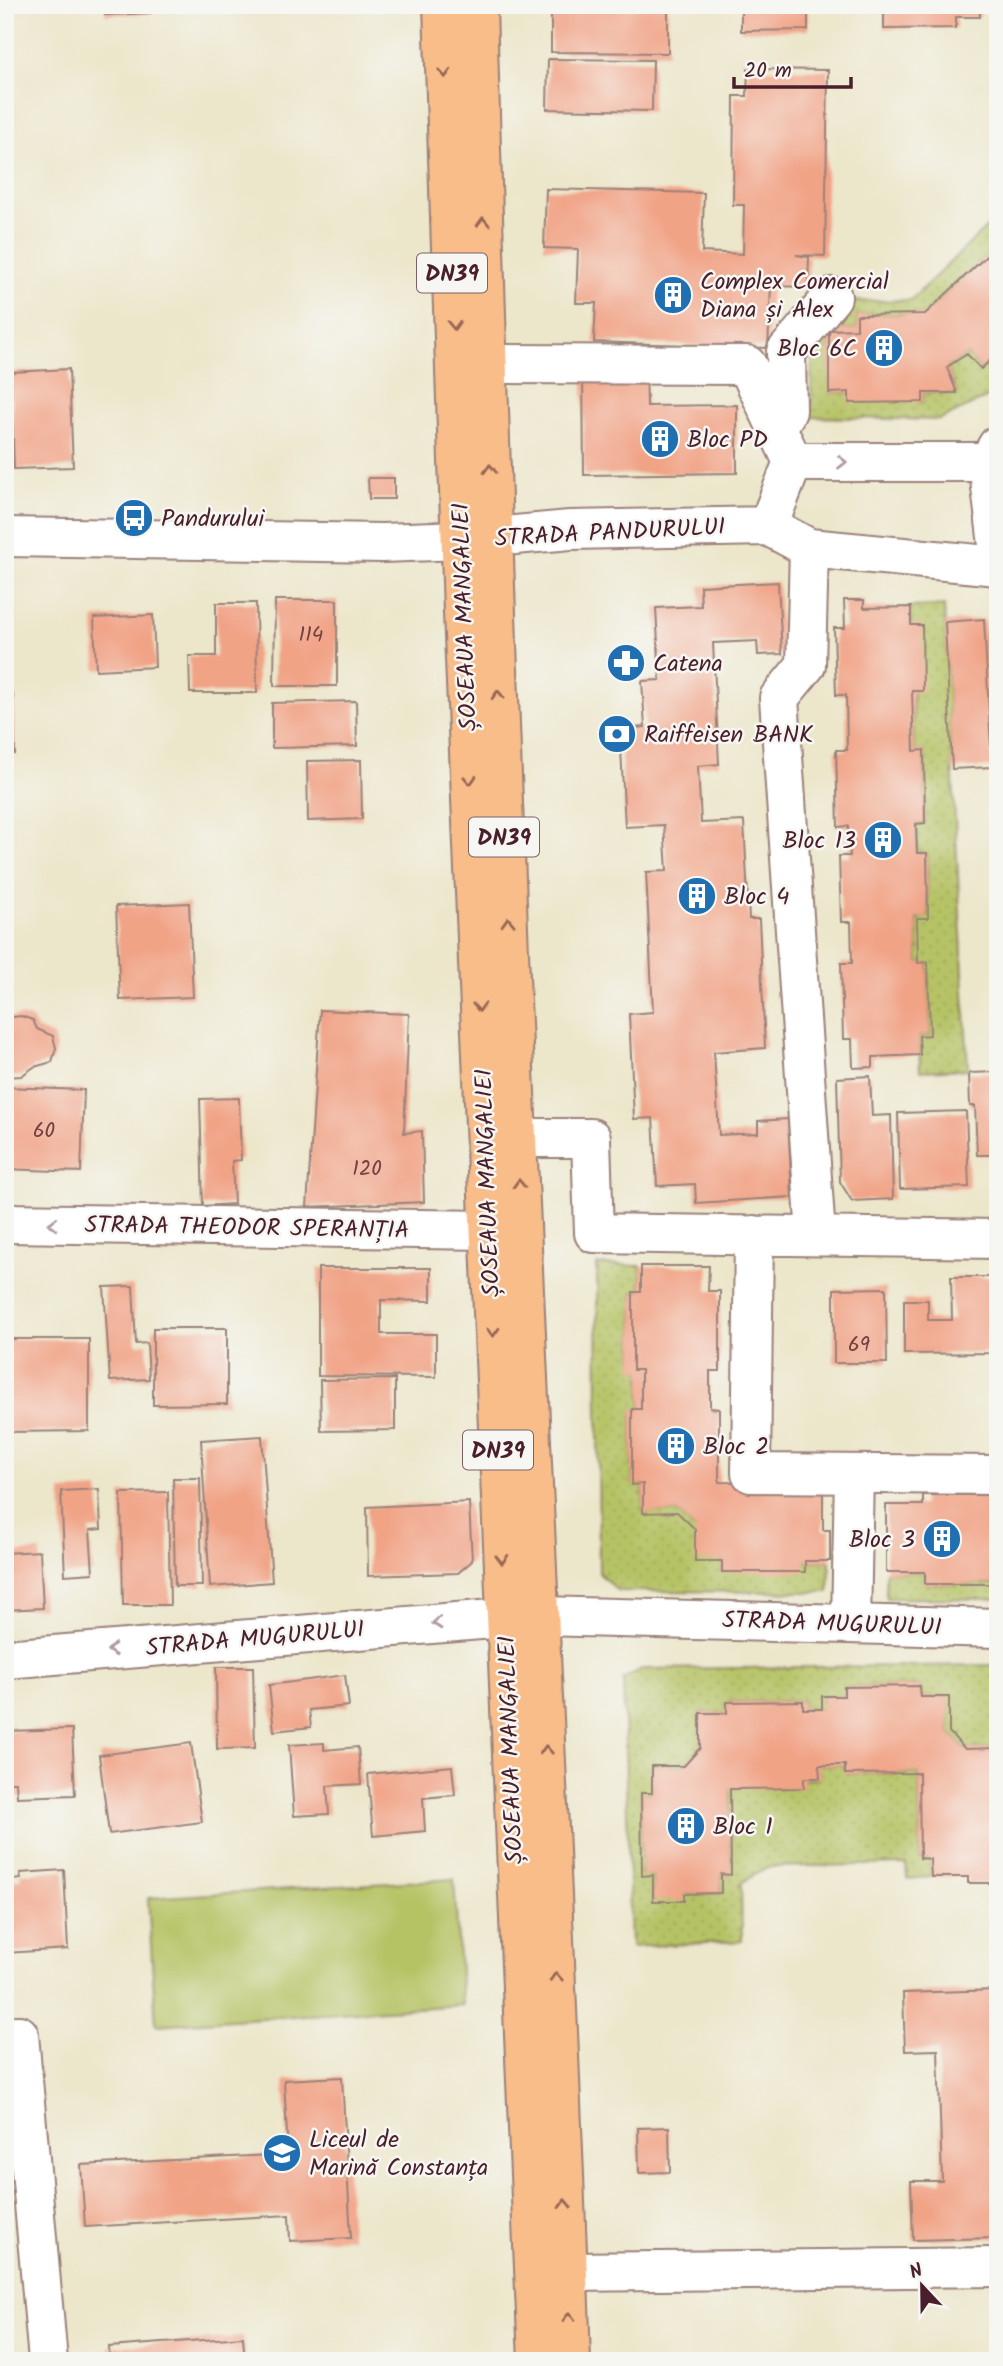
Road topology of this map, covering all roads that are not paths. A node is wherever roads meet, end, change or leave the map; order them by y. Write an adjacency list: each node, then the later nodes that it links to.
1 (443, 5): 9 (main road, ȘOSEAUA MANGALIEI / DN39, one-way to 9)
2 (477, 5): 4 (main road, ȘOSEAUA MANGALIEI / DN39, one-way to 2)
3 (832, 297): 5 (street)
4 (486, 364): 5 (street); 9 (main road, ȘOSEAUA MANGALIEI / DN39, one-way to 4)
5 (785, 445): 6 (street, one-way to 6); 7 (street)
6 (993, 454): 10 (street)
7 (768, 526): 9 (street, STRADA PANDURULUI); 11 (street, STRADA PANDURULUI)
8 (5, 537): 9 (street, STRADA PANDURULUI)
9 (476, 539): 13 (main road, ȘOSEAUA MANGALIEI / DN39, one-way to 9); 15 (main road, ȘOSEAUA MANGALIEI / DN39, one-way to 15)
10 (998, 545)
11 (809, 548): 12 (street, STRADA PANDURULUI); 17 (street)
12 (998, 566)
13 (517, 1138): 16 (street); 21 (main road, ȘOSEAUA MANGALIEI / DN39, one-way to 13)
14 (5, 1223): 15 (street, STRADA THEODOR SPERANȚIA, one-way to 14)
15 (489, 1230): 21 (main road, ȘOSEAUA MANGALIEI / DN39, one-way to 21)
16 (754, 1235): 17 (street); 19 (street)
17 (816, 1236): 18 (street)
18 (998, 1239)
19 (854, 1474): 20 (street); 22 (street)
20 (998, 1475)
21 (522, 1617): 22 (street, STRADA MUGURULUI); 24 (street, STRADA MUGURULUI, one-way to 24); 27 (main road, ȘOSEAUA MANGALIEI / DN39, one-way to 21); 29 (main road, ȘOSEAUA MANGALIEI / DN39)
22 (851, 1624): 23 (street, STRADA MUGURULUI)
23 (998, 1628)
24 (5, 1659)
25 (12, 2036): 28 (street)
26 (998, 2267): 27 (street)
27 (568, 2272): 30 (main road, ȘOSEAUA MANGALIEI / DN39, one-way to 27)
28 (48, 2361)
29 (538, 2361)
30 (571, 2361)

